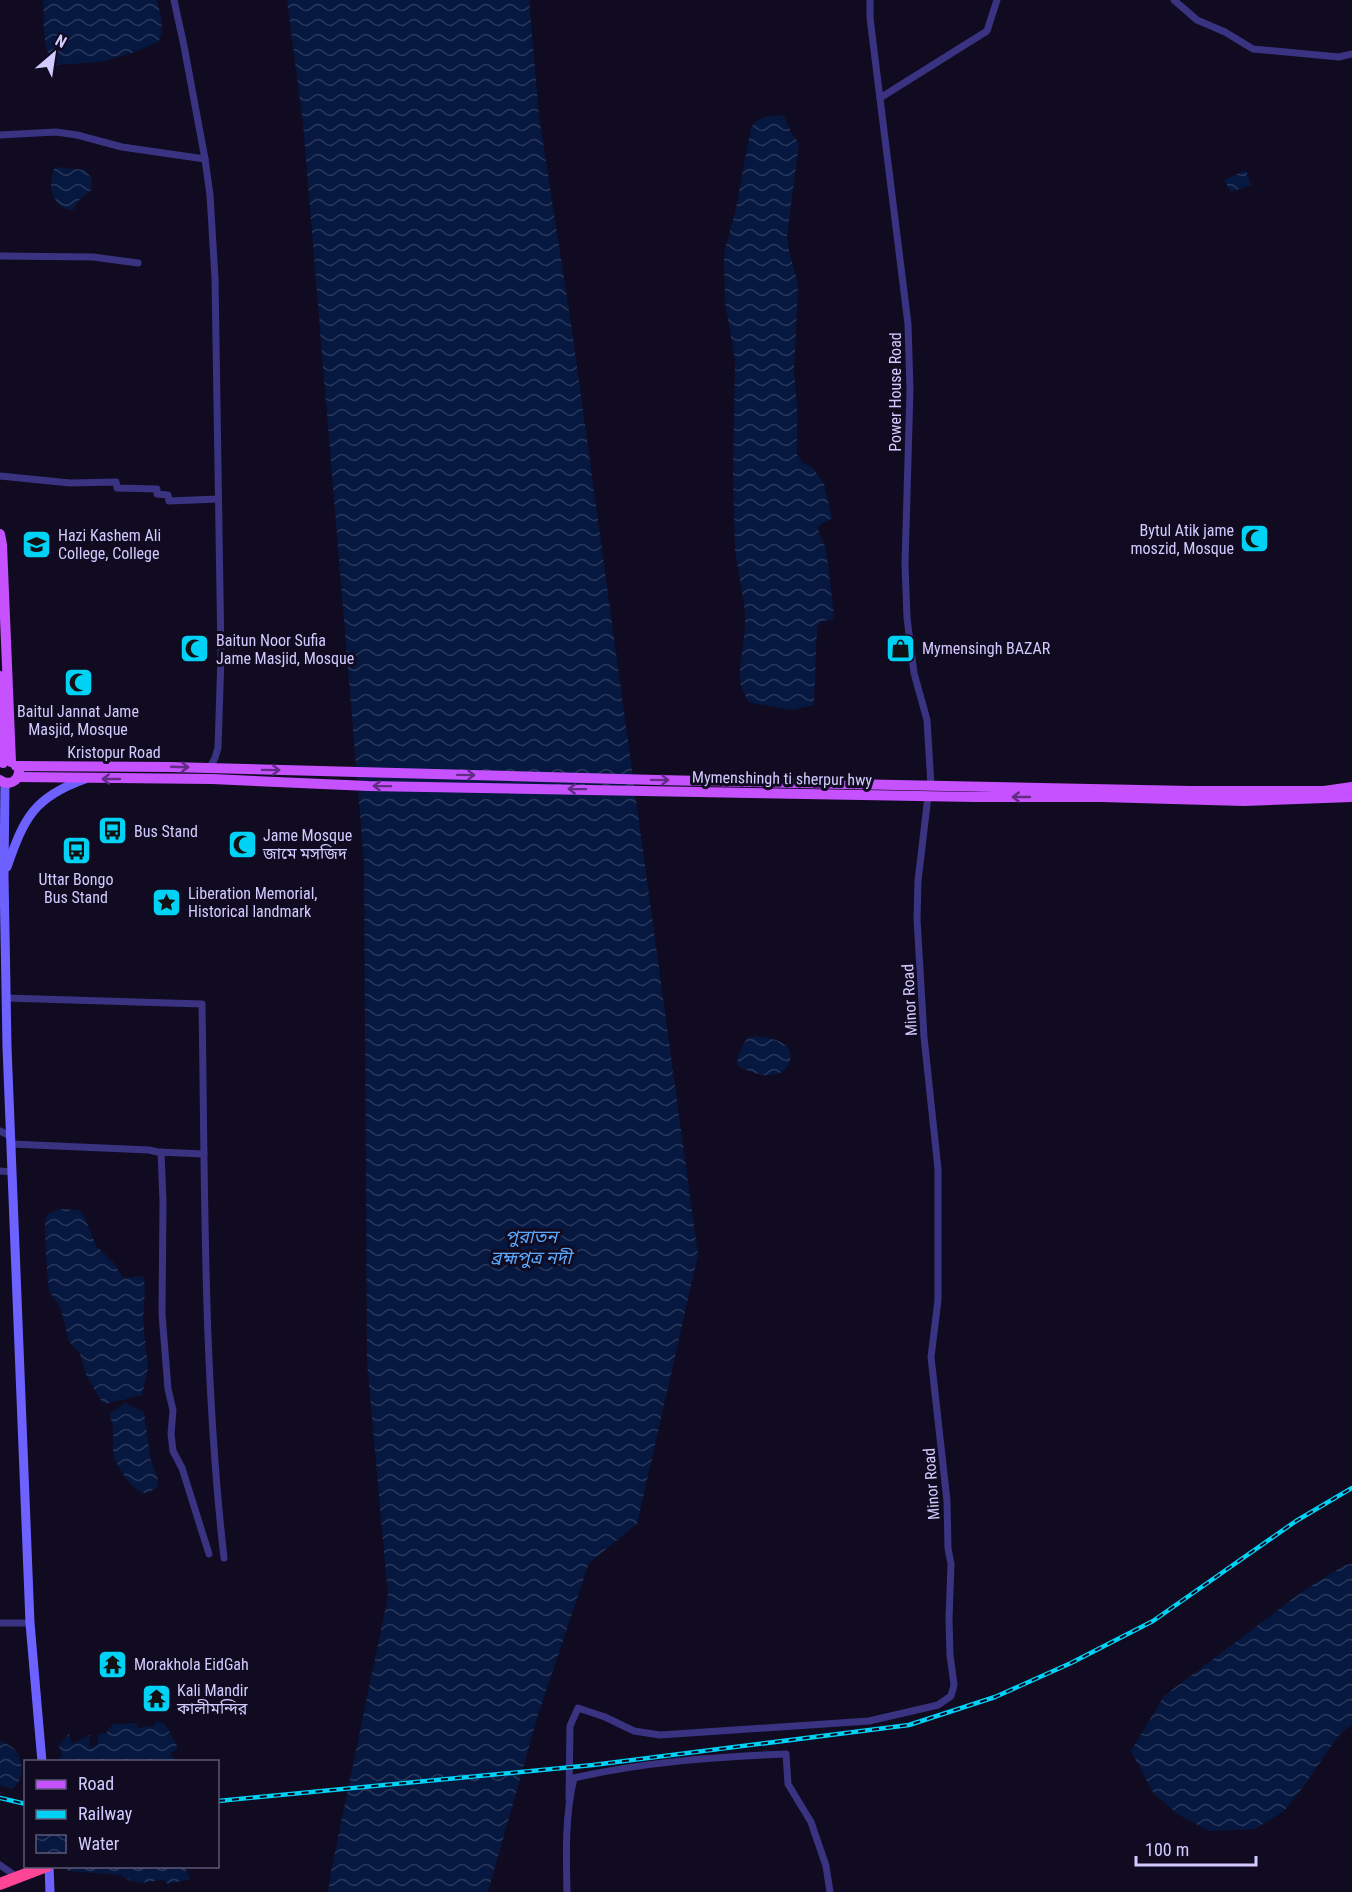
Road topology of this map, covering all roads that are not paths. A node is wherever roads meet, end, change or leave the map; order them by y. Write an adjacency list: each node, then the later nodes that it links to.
1 (174, 0): 8 (street)
2 (870, 0): 6 (street, Power House Road)
3 (997, 0): 6 (street)
4 (1174, 0): 5 (street)
5 (1352, 54)
6 (880, 98): 20 (street, Power House Road)
7 (0, 135): 8 (street)
8 (205, 159): 12 (street)
9 (0, 255): 10 (street)
10 (138, 263)
11 (0, 476): 12 (street)
12 (218, 499): 16 (street)
13 (0, 534): 15 (main road)
14 (0, 676): 15 (main road)
15 (10, 767): 16 (main road, Kristopur Road, one-way to 16); 17 (main road, Kristopur Road); 18 (main road)
16 (211, 772): 17 (main road, Kristopur Road, one-way to 17); 20 (main road, Mymenshingh ti sherpur hwy)
17 (85, 778): 22 (main road)
18 (3, 782): 22 (main road)
19 (1352, 788): 20 (main road, Mymenshingh ti sherpur hwy)
20 (929, 790): 21 (main road, Mymenshingh ti sherpur hwy, one-way to 20); 38 (street, Minor Road)
21 (1352, 797)
22 (4, 875): 23 (main road)
23 (3, 925): 24 (main road)
24 (6, 998): 25 (main road); 30 (street)
25 (3, 1046): 26 (main road)
26 (4, 1077): 28 (main road)
27 (0, 1131): 28 (street)
28 (10, 1140): 29 (street); 32 (main road)
29 (161, 1152): 30 (street); 33 (street)
30 (204, 1154): 34 (street)
31 (0, 1171): 32 (street)
32 (12, 1172): 36 (main road)
33 (209, 1554)
34 (224, 1558)
35 (0, 1623): 36 (street)
36 (30, 1623): 37 (main road)
37 (42, 1760)
38 (569, 1799): 45 (street); 46 (street)
39 (0, 1865): 42 (street)
40 (42, 1868): 42 (highway)
41 (48, 1868): 44 (main road)
42 (17, 1877): 43 (highway)
43 (0, 1884)
44 (51, 1892)
45 (567, 1892)
46 (830, 1892)

